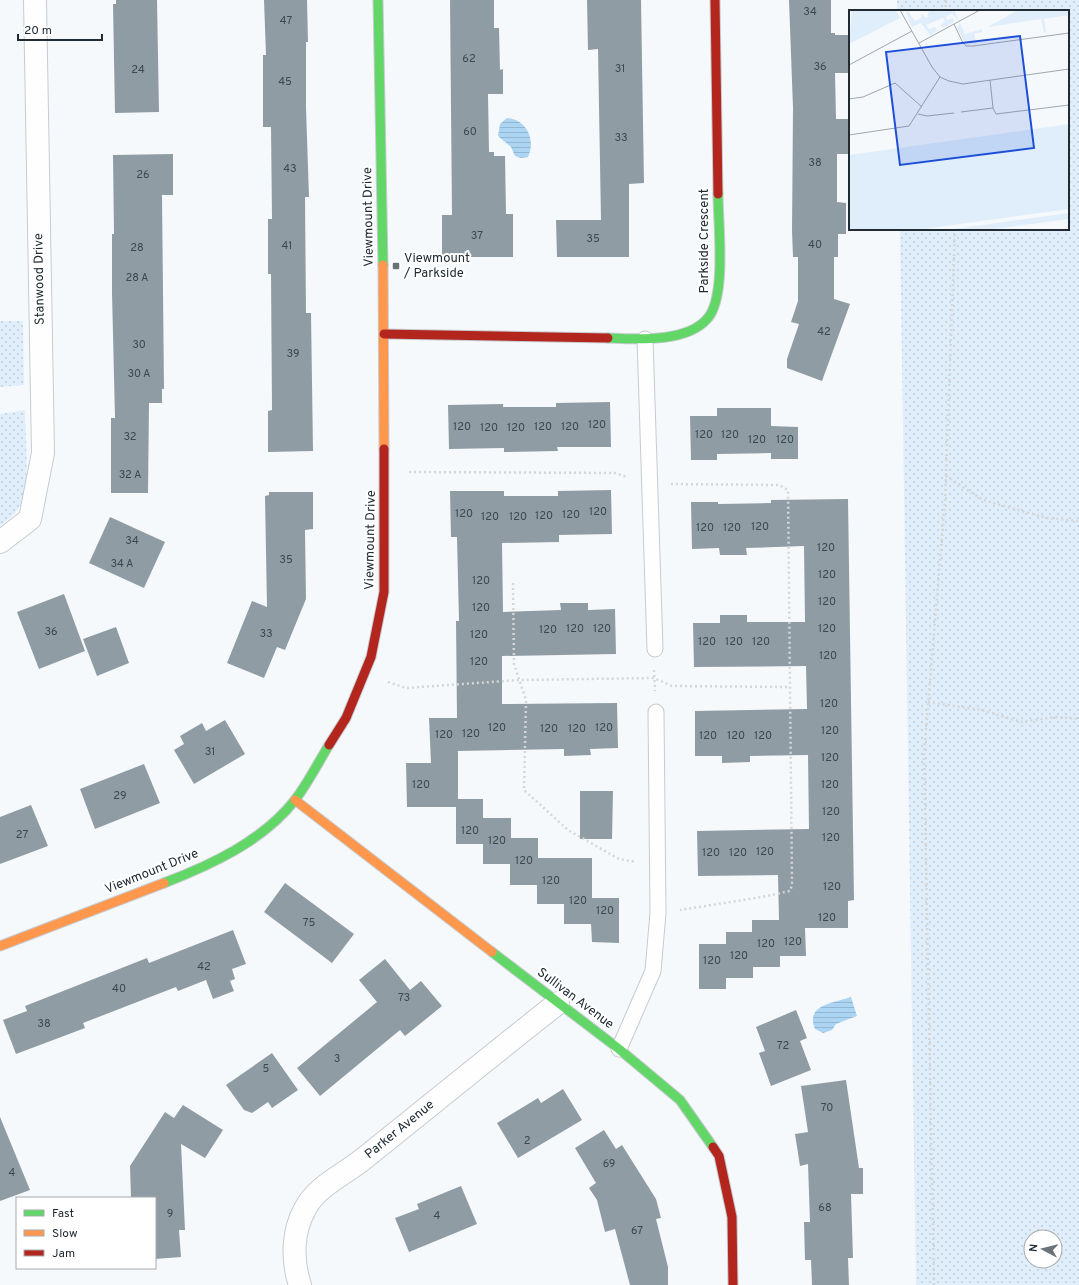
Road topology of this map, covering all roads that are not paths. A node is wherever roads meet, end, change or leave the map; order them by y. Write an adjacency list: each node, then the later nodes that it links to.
1 (35, 0): 6 (street, Stanwood Drive)
2 (378, 0): 4 (street, Viewmount Drive)
3 (715, 0): 5 (street, Parkside Crescent)
4 (384, 334): 5 (street, Parkside Crescent); 9 (street, Viewmount Drive)
5 (646, 339): 7 (lane)
6 (0, 542)
7 (655, 649)
8 (656, 712): 12 (lane)
9 (295, 800): 10 (street, Viewmount Drive); 11 (street, Sullivan Avenue)
10 (0, 946)
11 (558, 1003): 12 (street, Sullivan Avenue); 13 (street, Parker Avenue)
12 (619, 1050): 14 (street, Sullivan Avenue)
13 (300, 1285)
14 (734, 1285)

